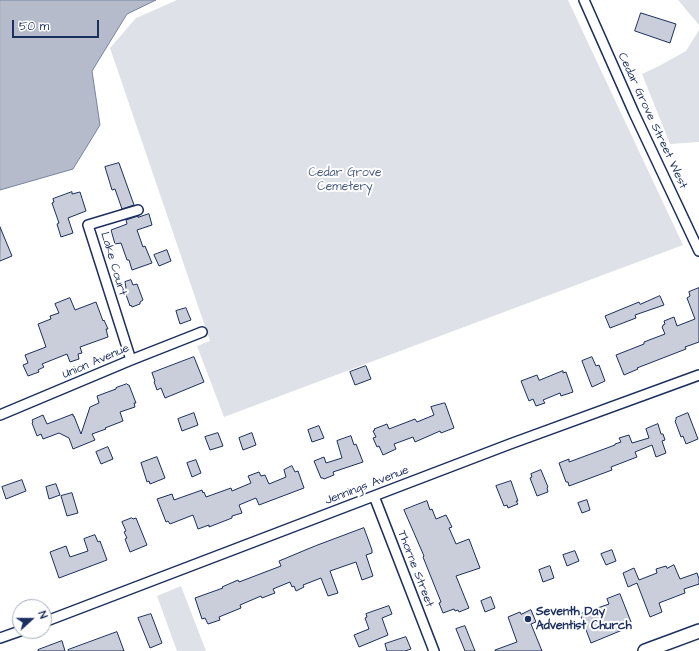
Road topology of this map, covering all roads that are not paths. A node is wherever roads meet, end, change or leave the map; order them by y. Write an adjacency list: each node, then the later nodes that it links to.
1 (584, 0): 3 (street, Cedar Grove Street West)
2 (138, 210): 5 (street, Lake Court)
3 (699, 251)
4 (202, 332): 5 (street, Union Avenue)
5 (131, 360): 7 (street, Union Avenue)
6 (699, 375): 8 (street, Jennings Avenue)
7 (0, 415)
8 (374, 496): 9 (street, Jennings Avenue); 13 (street, Thorne Street)
9 (52, 619)
10 (699, 631): 14 (street)
11 (12, 634): 12 (street)
12 (0, 638)
13 (434, 651)
14 (645, 651)

